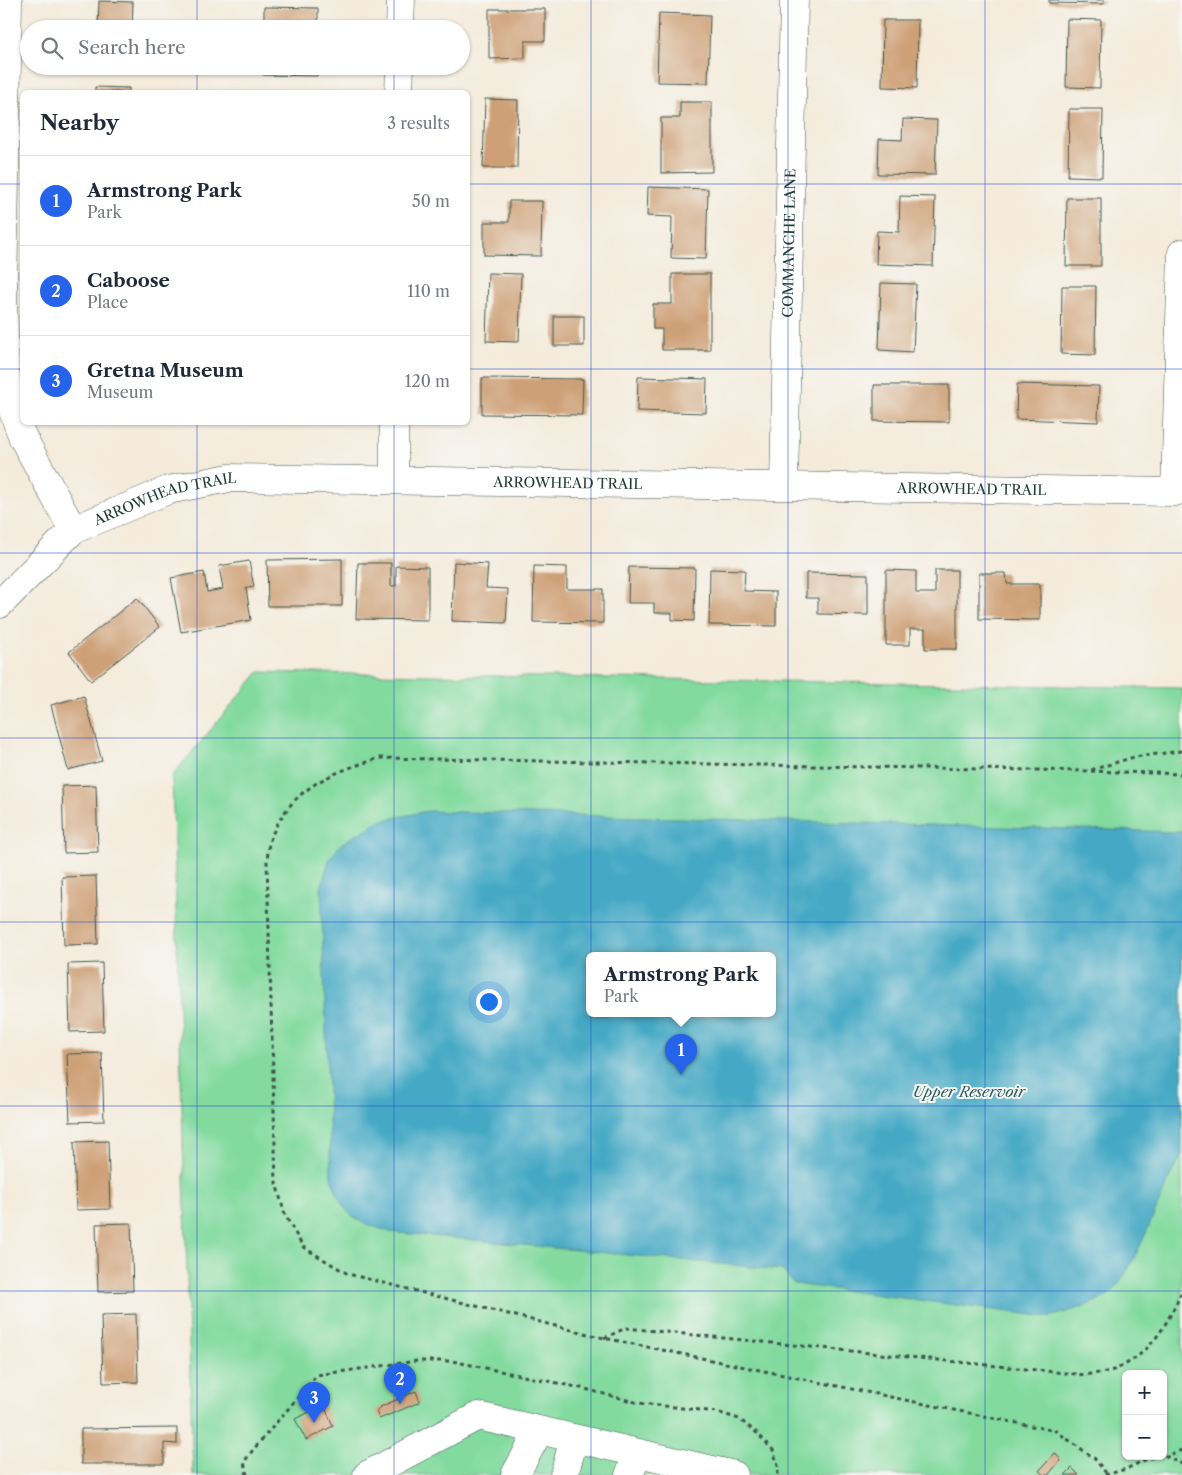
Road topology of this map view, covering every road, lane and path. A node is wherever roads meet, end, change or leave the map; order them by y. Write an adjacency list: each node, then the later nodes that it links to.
1 (8, 0): 8 (street)
2 (401, 0): 4 (street)
3 (794, 0): 11 (street, COMMANCHE LANE)
4 (400, 20)
5 (400, 75): 6 (street)
6 (400, 90)
7 (1182, 253): 11 (street, ARROWHEAD TRAIL)
8 (1, 296): 12 (street)
9 (394, 425): 10 (street)
10 (394, 479): 11 (street, ARROWHEAD TRAIL); 12 (street, ARROWHEAD TRAIL)
11 (784, 486)
12 (73, 530): 13 (street, ARROWHEAD TRAIL)
13 (0, 604)
14 (1182, 751): 15 (path)
15 (1088, 770): 16 (path); 18 (path)
16 (1182, 774)
17 (1182, 1291): 18 (path)
18 (604, 1338): 28 (path)
19 (539, 1431): 20 (street); 29 (street); 30 (street)
20 (574, 1439): 25 (street); 31 (street)
21 (1182, 1450): 22 (path)
22 (1167, 1456)
23 (1167, 1456): 26 (path)
24 (1145, 1460): 28 (path)
25 (633, 1464): 27 (street)
26 (1182, 1464)
27 (697, 1470): 32 (street)
28 (1105, 1474)
29 (367, 1475)
30 (515, 1475)
31 (564, 1475)
32 (734, 1475)

